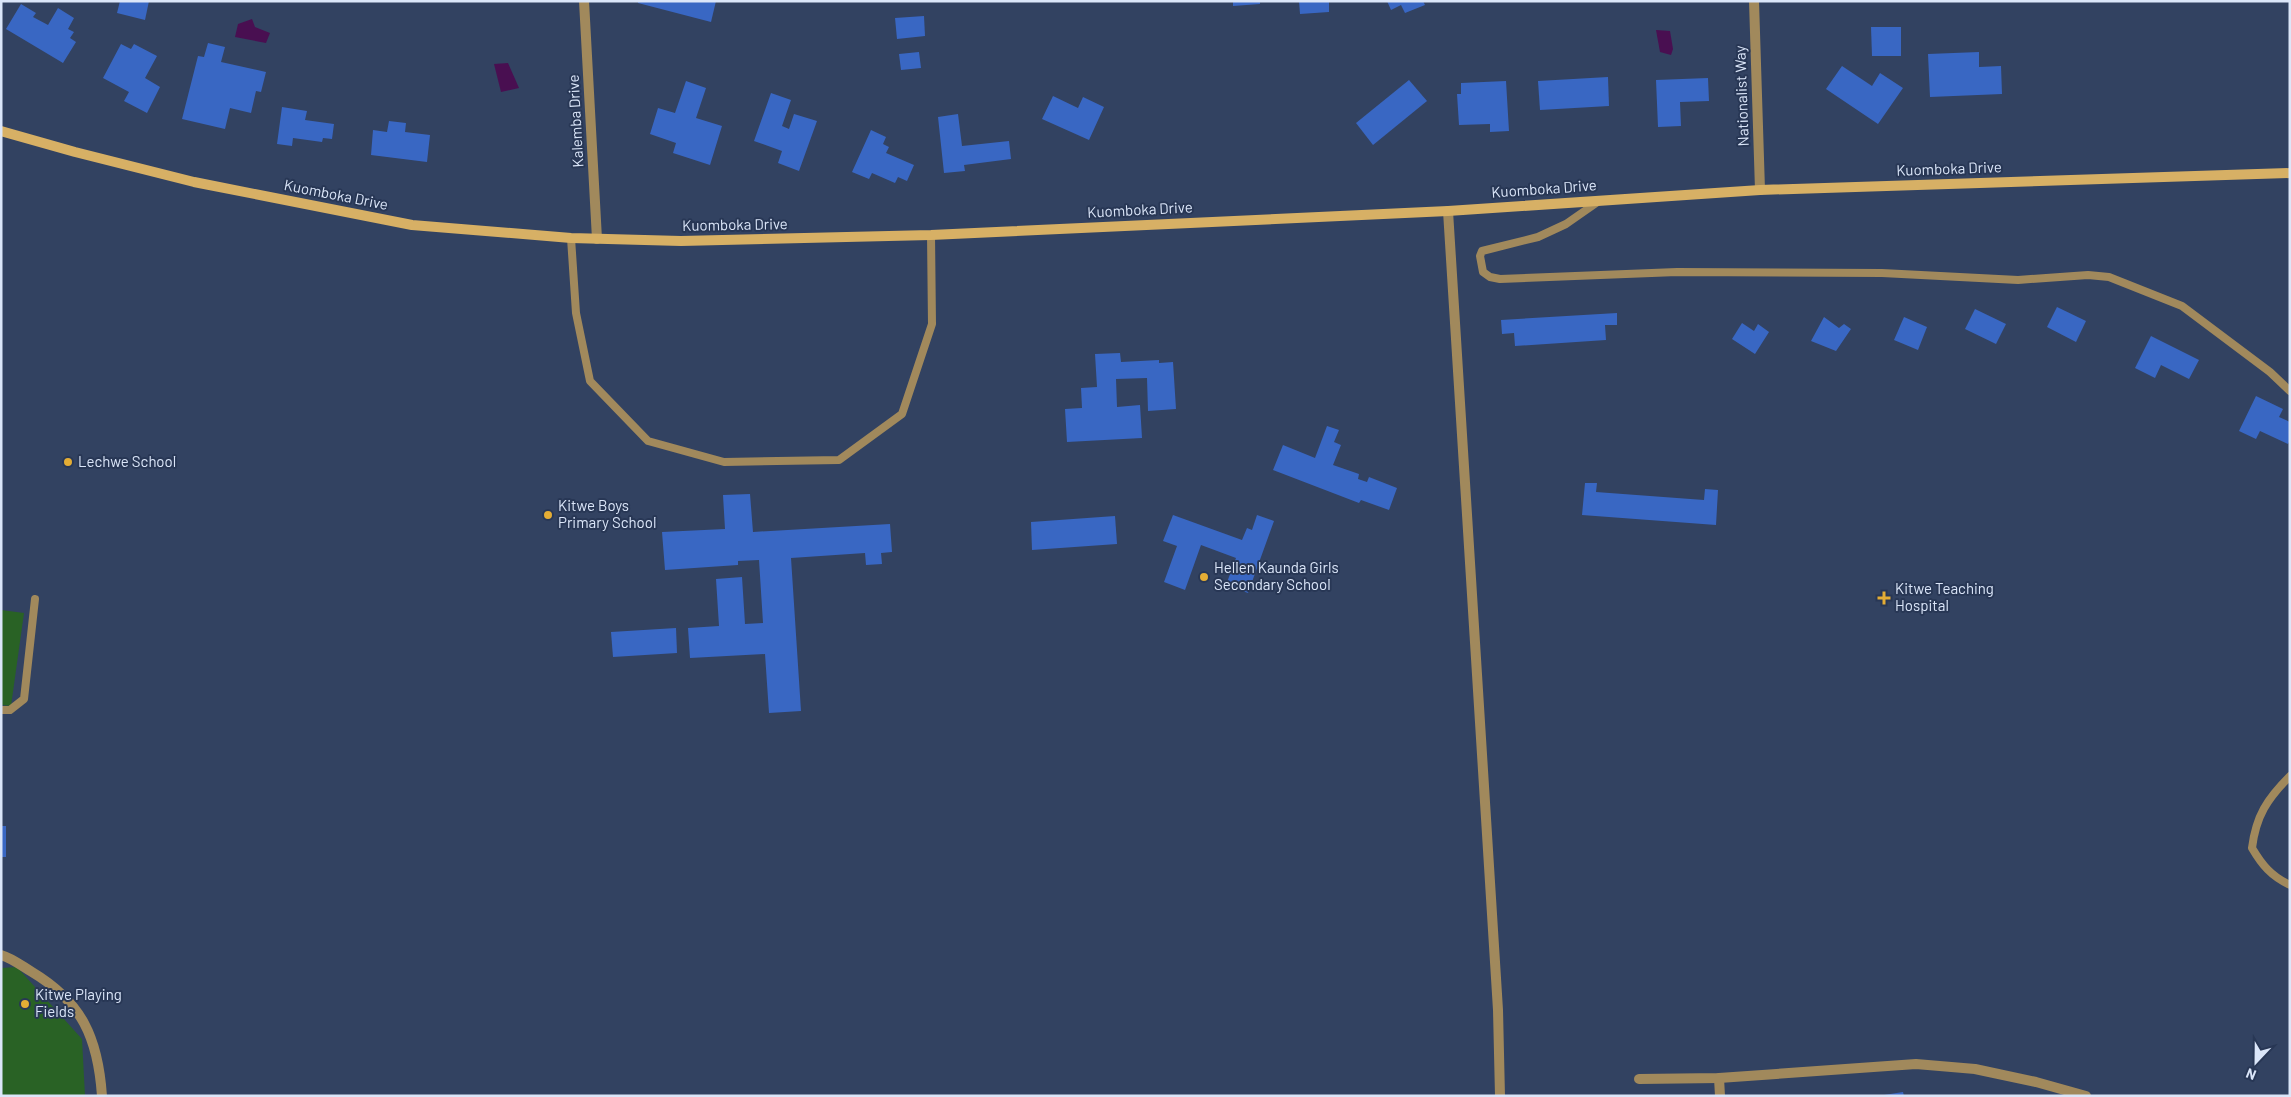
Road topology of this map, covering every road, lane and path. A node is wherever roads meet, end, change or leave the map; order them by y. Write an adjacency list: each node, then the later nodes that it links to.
1 (584, 1): 10 (street, Kalemba Drive)
2 (1754, 1): 5 (street, Nationalist Way)
3 (1, 131): 9 (main road, Kuomboka Drive)
4 (2290, 173): 5 (main road, Kuomboka Drive)
5 (1760, 190): 6 (main road, Kuomboka Drive)
6 (1599, 201): 7 (main road, Kuomboka Drive); 11 (lane)
7 (1448, 211): 8 (main road, Kuomboka Drive); 20 (street)
8 (931, 236): 9 (lane); 10 (main road, Kuomboka Drive)
9 (571, 238): 10 (main road, Kuomboka Drive)
10 (597, 239)
11 (2290, 391)
12 (35, 600): 13 (lane)
13 (1, 710)
14 (2290, 776): 15 (lane)
15 (2290, 884)
16 (1, 955): 19 (street)
17 (1719, 1078): 18 (street); 21 (street); 22 (street)
18 (1639, 1080)
19 (102, 1096)
20 (1500, 1096)
21 (1720, 1096)
22 (2086, 1096)

